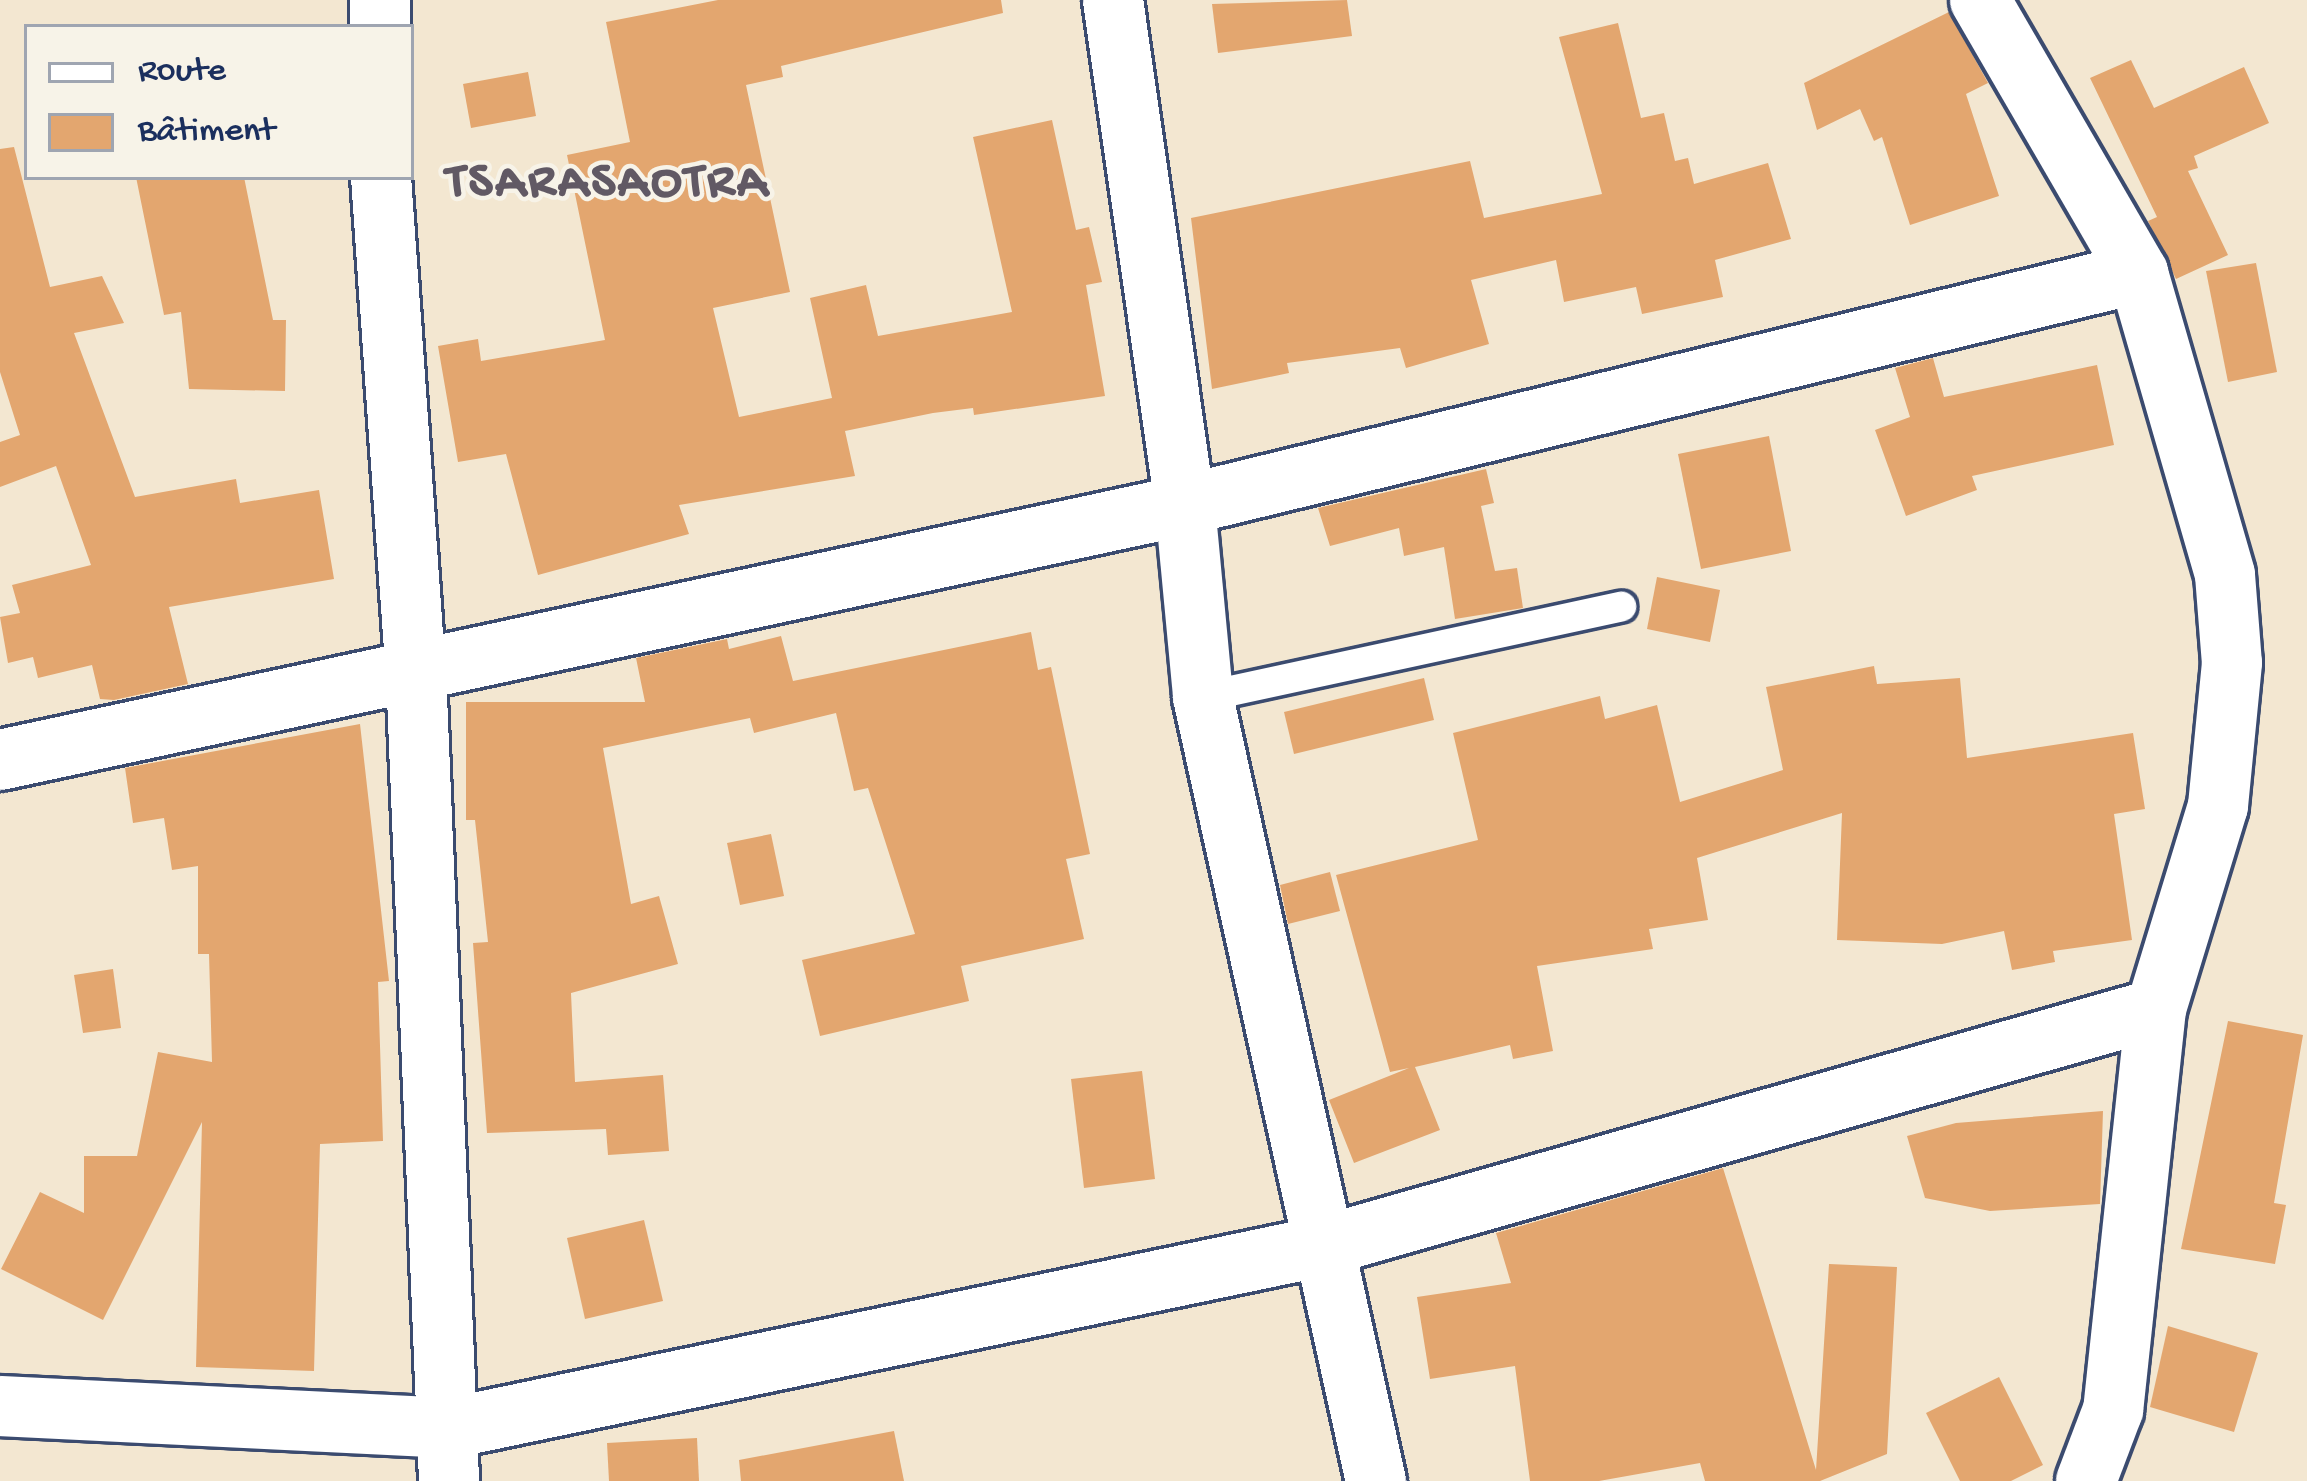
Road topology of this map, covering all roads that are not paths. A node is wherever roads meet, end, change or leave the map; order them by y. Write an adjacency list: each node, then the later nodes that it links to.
1 (1113, 0): 5 (street)
2 (1980, 0): 4 (street)
3 (381, 180): 7 (street)
4 (2138, 273): 5 (street); 10 (street)
5 (1185, 505): 7 (street); 8 (street)
6 (1622, 607): 8 (lane)
7 (416, 672): 9 (street); 13 (street)
8 (1203, 697): 11 (street)
9 (0, 760)
10 (2156, 1010): 11 (street); 15 (street)
11 (1323, 1246): 13 (street); 14 (street)
12 (0, 1406): 13 (street)
13 (450, 1455)
14 (1376, 1481)
15 (2086, 1481)

